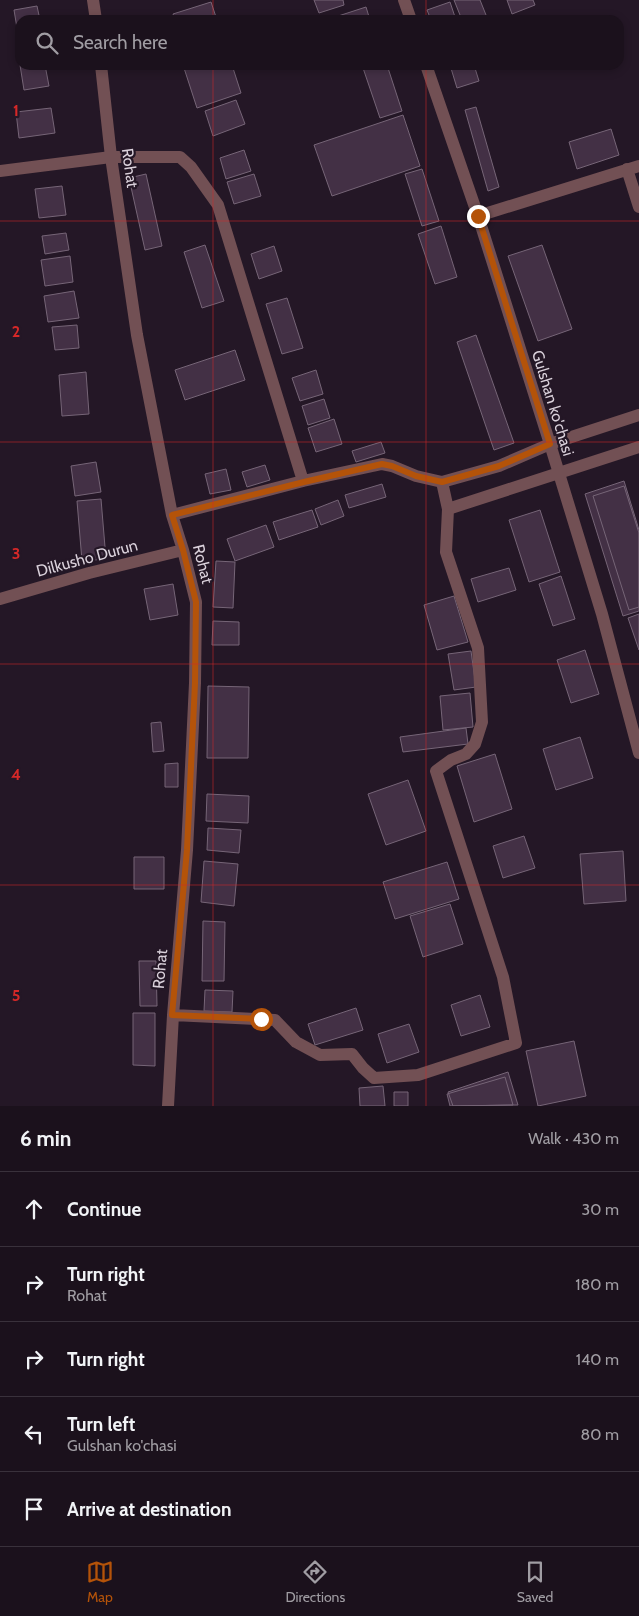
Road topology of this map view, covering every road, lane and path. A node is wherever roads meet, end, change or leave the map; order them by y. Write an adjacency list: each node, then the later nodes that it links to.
1 (93, 0): 3 (street)
2 (404, 0): 4 (street)
3 (95, 15)
4 (409, 15)
5 (102, 70): 7 (street, Rohat)
6 (428, 70): 11 (street, Gulshan ko'chasi)
7 (111, 157): 9 (street); 16 (street); 19 (street, Rohat)
8 (633, 168): 10 (street); 11 (street)
9 (0, 171)
10 (639, 207)
11 (478, 216): 13 (street, Gulshan ko'chasi)
12 (639, 415): 13 (street)
13 (550, 444): 15 (street, Gulshan ko'chasi); 17 (street)
14 (639, 447): 15 (street)
15 (558, 474): 18 (street); 22 (street, Gulshan ko'chasi)
16 (304, 482): 17 (street); 19 (street)
17 (442, 482): 18 (street)
18 (448, 509): 23 (street)
19 (172, 515): 20 (street, Rohat)
20 (183, 550): 21 (street, Dilkusho Durun); 23 (street, Rohat)
21 (0, 599)
22 (639, 753)
23 (172, 1015): 24 (street, Rohat)
24 (168, 1106)

